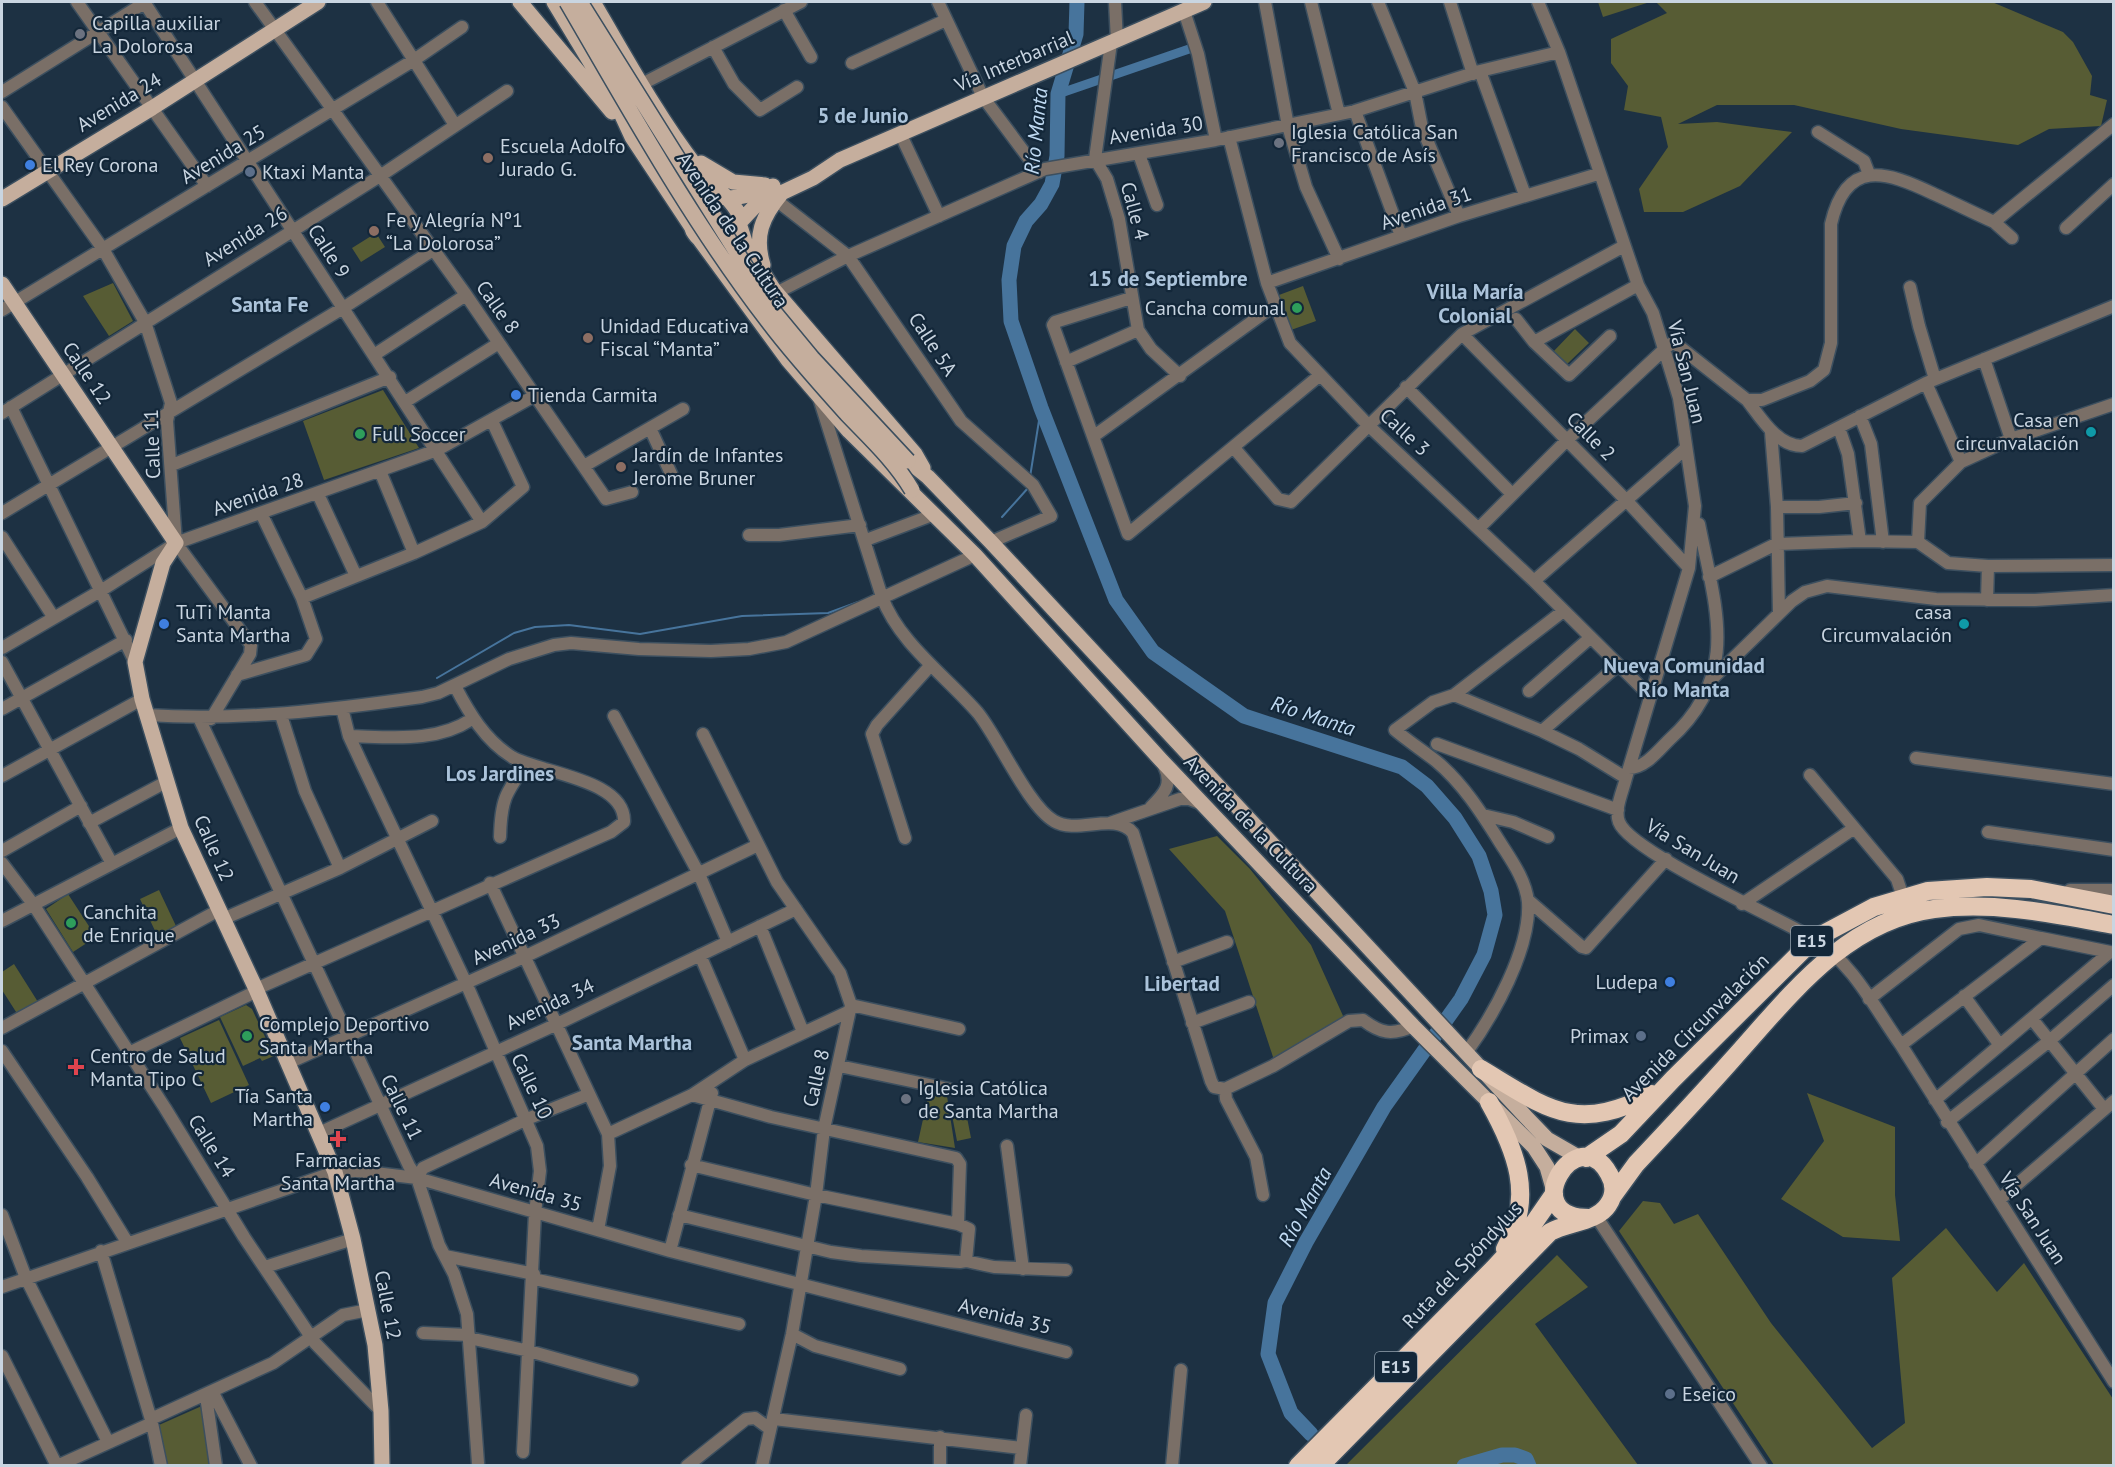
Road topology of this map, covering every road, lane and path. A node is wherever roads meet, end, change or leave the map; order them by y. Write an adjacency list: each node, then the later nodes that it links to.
1 (77, 2): 25 (street)
2 (145, 2): 25 (street); 33 (street, Calle 9)
3 (255, 2): 24 (street, Calle 8)
4 (318, 2): 24 (main road, Avenida 24)
5 (377, 2): 30 (street)
6 (520, 2): 50 (main road)
7 (554, 2): 50 (main road, Avenida de la Cultura)
8 (567, 2): 141 (main road, Avenida de la Cultura, bridge)
9 (580, 2): 138 (main road, Avenida de la Cultura, bridge)
10 (593, 2): 34 (main road, Avenida de la Cultura)
11 (801, 2): 20 (street)
12 (938, 2): 22 (street)
13 (1115, 2): 26 (street)
14 (1204, 2): 21 (main road, Vía Interbarrial)
15 (1265, 2): 47 (street)
16 (1311, 2): 44 (street)
17 (1378, 2): 38 (street)
18 (1450, 2): 32 (street)
19 (1538, 2): 28 (street, Vía San Juan)
20 (784, 10): 27 (street); 29 (street)
21 (1184, 11): 26 (main road, Vía Interbarrial); 52 (street)
22 (946, 20): 31 (street); 39 (street)
23 (462, 27): 30 (street, Avenida 25)
24 (274, 29): 33 (main road, Avenida 24); 42 (street, Calle 8)
25 (98, 32): 37 (street); 41 (street)
26 (1111, 43): 39 (main road, Vía Interbarrial); 55 (street)
27 (713, 47): 34 (street); 35 (street)
28 (1559, 52): 32 (street, Avenida 30); 59 (street, Vía San Juan)
29 (811, 57)
30 (414, 60): 42 (street, Avenida 25); 46 (street)
31 (852, 63)
32 (1477, 72): 38 (street, Avenida 30); 65 (street)
33 (196, 80): 41 (main road, Avenida 24); 56 (street, Calle 9)
34 (642, 84): 53 (main road, Avenida de la Cultura)
35 (797, 87)
36 (507, 91): 46 (street, Avenida 26)
37 (2, 92)
38 (1415, 92): 43 (street, Avenida 30); 70 (street)
39 (982, 97): 49 (main road, Vía Interbarrial); 58 (street)
40 (2, 107): 57 (street, Calle 11)
41 (152, 108): 57 (main road, Avenida 24); 63 (street)
42 (332, 109): 56 (street, Avenida 25); 61 (street, Calle 8)
43 (1355, 111): 44 (street, Avenida 30); 76 (street)
44 (1339, 114): 47 (street, Avenida 30)
45 (2114, 124): 71 (street)
46 (454, 125): 61 (street, Avenida 26)
47 (1288, 126): 51 (street, Avenida 30); 82 (street)
48 (1818, 132): 60 (street)
49 (900, 133): 64 (main road, Vía Interbarrial); 69 (street)
50 (632, 137): 75 (main road, Avenida de la Cultura)
51 (1229, 137): 52 (street, Avenida 30); 83 (street, Calle 3)
52 (1216, 140): 54 (street, Avenida 30)
53 (684, 150): 64 (main road); 66 (main road, Avenida de la Cultura)
54 (1139, 154): 55 (street, Avenida 30); 68 (street)
55 (1090, 160): 58 (street, Avenida 30); 89 (street, Calle 4)
56 (247, 162): 63 (street, Avenida 25); 74 (street, Calle 9)
57 (47, 170): 67 (main road, Avenida 24); 79 (street, Calle 11)
58 (1042, 170): 69 (street, Avenida 30)
59 (1598, 174): 65 (street, Avenida 31); 78 (street, Vía San Juan)
60 (1869, 174): 71 (street); 113 (street)
61 (380, 176): 74 (street, Avenida 26); 80 (street, Calle 8)
62 (2114, 184): 73 (street)
63 (207, 186): 79 (street, Avenida 25)
64 (777, 193): 66 (main road, Vía Interbarrial); 72 (main road, Vía Interbarrial); 81 (street, Calle 5A); 87 (main road)
65 (1525, 195): 70 (street, Avenida 31)
66 (727, 199): 72 (main road); 75 (main road)
67 (2, 200)
68 (1157, 205)
69 (939, 216): 81 (street, Avenida 30)
70 (1459, 216): 76 (street, Avenida 31)
71 (1994, 222): 77 (street)
72 (739, 224): 75 (main road); 87 (main road, Avenida de la Cultura)
73 (2066, 228)
74 (292, 229): 93 (street, Calle 9); 95 (street, Avenida 26)
75 (693, 230): 112 (main road, Avenida de la Cultura)
76 (1401, 236): 82 (street, Avenida 31)
77 (2012, 238)
78 (1624, 246): 85 (street, Vía San Juan); 97 (street)
79 (103, 249): 91 (street, Avenida 25); 95 (street, Calle 11)
80 (433, 250): 88 (street, Calle 8); 93 (street)
81 (848, 256): 87 (street, Avenida 30); 159 (street, Calle 5A)
82 (1339, 259): 83 (street, Avenida 31)
83 (1267, 283): 90 (street, Calle 3)
84 (2, 284): 91 (main road, Calle 12)
85 (1638, 285): 99 (street); 101 (street, Vía San Juan)
86 (1910, 287): 109 (street)
87 (775, 291): 138 (main road, Avenida de la Cultura)
88 (466, 295): 100 (street, Calle 8); 102 (street)
89 (1131, 298): 96 (street, Calle 4); 104 (street)
90 (1275, 305): 106 (street); 107 (street, Calle 3)
91 (8, 306): 105 (main road, Calle 12)
92 (2114, 306): 103 (street)
93 (343, 308): 102 (street, Calle 9); 118 (street)
94 (1516, 319): 99 (street)
95 (145, 322): 105 (street, Avenida 26); 118 (street, Calle 11)
96 (1138, 330): 104 (street); 106 (street, Calle 4)
97 (1462, 334): 110 (street); 127 (street, Calle 2)
98 (1610, 336): 99 (street)
99 (1534, 342)
100 (499, 343): 111 (street, Calle 8); 114 (street)
101 (1664, 348): 113 (street); 127 (street); 131 (street, Vía San Juan)
102 (374, 355): 108 (street, Calle 9)
103 (1984, 359): 109 (street); 126 (street)
104 (1066, 362): 125 (street)
105 (62, 373): 117 (street, Avenida 26); 128 (main road, Calle 12)
106 (1179, 376): 125 (street)
107 (1319, 376): 121 (street, Calle 3); 130 (street)
108 (390, 377): 114 (street, Calle 9); 135 (street)
109 (1930, 381): 119 (street); 134 (street)
110 (1406, 387): 121 (street); 144 (street)
111 (536, 395): 120 (street, Avenida 28); 136 (street, Calle 8)
112 (819, 397): 141 (main road, Avenida de la Cultura); 153 (street)
113 (1747, 400): 124 (street)
114 (405, 402): 132 (street, Calle 9)
115 (2114, 404): 126 (street)
116 (684, 409): 122 (street)
117 (6, 410): 140 (street)
118 (169, 412): 128 (street); 135 (street, Calle 11)
119 (1860, 416): 123 (street); 160 (street)
120 (492, 421): 132 (street, Avenida 28); 152 (street)
121 (1369, 426): 130 (street); 154 (street, Calle 3)
122 (650, 428): 136 (street); 139 (street)
123 (1839, 428): 129 (street); 146 (street)
124 (1771, 432): 129 (street); 133 (street)
125 (1094, 436): 130 (street)
126 (2011, 439): 134 (street)
127 (1567, 440): 144 (street); 145 (street, Calle 2)
128 (112, 446): 140 (street); 162 (main road, Calle 12)
129 (1794, 446): 133 (street)
130 (1234, 448)
131 (1685, 449): 145 (street); 147 (street, Vía San Juan)
132 (437, 450): 137 (street, Avenida 28); 152 (street, Calle 9)
133 (1775, 460): 148 (street)
134 (1961, 462): 161 (street)
135 (172, 465): 162 (street, Calle 11)
136 (584, 466): 142 (street, Calle 8)
137 (380, 471): 143 (street, Avenida 28); 164 (street)
138 (928, 477): 159 (main road, Avenida de la Cultura)
139 (673, 478)
140 (50, 484): 149 (street); 173 (street)
141 (912, 490): 151 (main road, Avenida de la Cultura)
142 (632, 492)
143 (318, 494): 150 (street, Avenida 28); 170 (street)
144 (1512, 494): 154 (street)
145 (1626, 500): 169 (street, Calle 2); 172 (street)
146 (1856, 503): 148 (street); 158 (street)
147 (1695, 506): 169 (street, Vía San Juan); 171 (street)
148 (1777, 507): 163 (street)
149 (2, 513)
150 (261, 513): 162 (street, Avenida 28); 176 (street)
151 (935, 514): 157 (street); 165 (main road, Avenida de la Cultura)
152 (482, 522): 164 (street)
153 (860, 525): 155 (street); 157 (street)
154 (1479, 528): 172 (street, Calle 3)
155 (749, 535)
156 (2, 537): 181 (street)
157 (866, 540): 166 (street)
158 (1860, 541): 160 (street); 163 (street)
159 (991, 542): 285 (main road, Avenida de la Cultura)
160 (1884, 542): 161 (street)
161 (1918, 542): 168 (street)
162 (176, 543): 173 (street, Avenida 28); 186 (main road, Calle 12); 189 (street)
163 (1776, 544): 171 (street); 179 (street)
164 (414, 553): 170 (street)
165 (975, 555): 175 (street); 210 (main road, Avenida de la Cultura)
166 (871, 562): 175 (street); 180 (street)
167 (2114, 565): 168 (street)
168 (1988, 566): 177 (street)
169 (1689, 568): 194 (street, Vía San Juan)
170 (357, 576): 176 (street)
171 (1710, 577): 190 (street)
172 (1534, 581): 178 (street, Calle 3)
173 (102, 590): 181 (street, Avenida 28); 183 (street)
174 (2114, 595): 177 (street)
175 (882, 597): 180 (street); 187 (street)
176 (302, 598): 189 (street)
177 (1987, 600): 179 (street)
178 (1562, 612): 182 (street, Calle 3); 193 (street)
179 (1779, 613): 190 (street)
180 (845, 614): 191 (street)
181 (54, 618): 184 (street, Avenida 28)
182 (1590, 638): 188 (street, Calle 3); 192 (street)
183 (126, 640): 186 (street); 195 (street)
184 (2, 648)
185 (2, 662): 195 (street)
186 (135, 662): 196 (main road, Calle 12)
187 (930, 666): 224 (street); 230 (street)
188 (1617, 666): 194 (street, Calle 3); 204 (street)
189 (237, 675): 202 (street)
190 (1713, 678): 212 (street)
191 (455, 686): 197 (street); 203 (street)
192 (1529, 691)
193 (1454, 695): 204 (street); 221 (street)
194 (1650, 696): 212 (street, Vía San Juan)
195 (21, 698): 198 (street); 208 (street)
196 (142, 699): 199 (main road, Calle 12); 208 (street)
197 (342, 708): 200 (street); 206 (street, Calle 10)
198 (2, 710)
199 (147, 715): 202 (street); 215 (main road, Calle 12)
200 (281, 715): 202 (street); 238 (street)
201 (615, 716): 239 (street)
202 (205, 719): 243 (street, Calle 11)
203 (472, 719): 206 (street); 211 (street)
204 (1542, 731): 212 (street)
205 (703, 734): 232 (street)
206 (350, 736): 231 (street, Calle 10)
207 (1437, 744): 220 (street)
208 (48, 750): 214 (street); 217 (street)
209 (1916, 758): 216 (street)
210 (1161, 760): 218 (main road, Avenida de la Cultura); 219 (street)
211 (526, 764): 228 (street); 240 (street)
212 (1628, 773): 220 (street, Vía San Juan)
213 (1810, 775): 226 (street)
214 (2, 776)
215 (166, 782): 223 (street); 225 (main road, Calle 12)
216 (2114, 784)
217 (81, 806): 223 (street); 234 (street)
218 (1205, 806): 219 (street); 277 (main road, Avenida de la Cultura)
219 (1150, 808): 224 (street)
220 (1617, 810): 235 (street, Vía San Juan)
221 (1484, 815): 229 (street); 245 (street)
222 (432, 821): 231 (street)
223 (89, 823): 236 (street)
224 (1107, 824): 263 (street)
225 (181, 828): 236 (street); 251 (main road, Calle 12)
226 (1853, 829): 244 (street); 247 (street)
227 (1988, 832): 233 (street)
228 (500, 837)
229 (1548, 837)
230 (905, 838)
231 (398, 840): 238 (street); 250 (street, Calle 10)
232 (758, 845): 239 (street, Avenida 33); 249 (street)
233 (2114, 850)
234 (2, 851)
235 (1666, 859): 245 (street); 247 (street, Vía San Juan)
236 (111, 862): 246 (street)
237 (2, 863): 246 (street, Calle 14)
238 (340, 868): 243 (street)
239 (699, 874): 257 (street); 262 (street, Avenida 33)
240 (490, 883): 250 (street); 262 (street)
241 (2031, 889): 242 (street); 244 (highway, Avenida Circunvalación / E15); 248 (highway, Avenida Circunvalación / E15)
242 (2114, 890)
243 (280, 892): 251 (street); 264 (street, Calle 11)
244 (1903, 897): 256 (highway, Avenida Circunvalación / E15)
245 (1528, 900): 285 (street)
246 (33, 904): 252 (street); 265 (street, Calle 14)
247 (1742, 904): 256 (street, Vía San Juan)
248 (2114, 905)
249 (796, 909): 253 (street, Avenida 34); 272 (street)
250 (432, 911): 264 (street); 266 (street, Calle 10)
251 (221, 914): 265 (street); 268 (main road, Calle 12)
252 (2, 921)
253 (760, 926): 257 (street, Avenida 34); 279 (street)
254 (2114, 926): 260 (highway, E15)
255 (2041, 938): 259 (street); 269 (street); 270 (street)
256 (1814, 939): 260 (street, Vía San Juan); 295 (highway, Avenida Circunvalación / E15)
257 (728, 942): 261 (street, Avenida 34)
258 (1227, 942): 263 (street)
259 (2112, 952): 273 (street)
260 (1833, 954): 270 (street, Vía San Juan); 319 (highway, E15)
261 (700, 955): 275 (street, Avenida 34); 289 (street)
262 (524, 957): 266 (street, Avenida 33); 275 (street)
263 (1173, 962): 274 (street)
264 (315, 963): 268 (street); 280 (street, Calle 11)
265 (84, 981): 276 (street); 288 (street, Calle 14)
266 (466, 983): 280 (street, Avenida 33); 287 (street, Calle 10)
267 (2114, 985): 282 (street)
268 (256, 990): 288 (street); 290 (main road, Calle 12)
269 (1964, 996): 283 (street); 284 (street)
270 (1869, 999): 284 (street, Vía San Juan)
271 (1249, 1002): 274 (street)
272 (850, 1008): 278 (street); 279 (street); 291 (street, Calle 8)
273 (2032, 1019): 282 (street); 283 (street)
274 (1192, 1023): 297 (street)
275 (555, 1025): 287 (street, Avenida 34); 298 (street)
276 (2, 1028)
277 (1415, 1028): 297 (street); 302 (main road, Avenida de la Cultura)
278 (959, 1029)
279 (803, 1032): 289 (street)
280 (346, 1036): 290 (street, Avenida 33); 303 (street, Calle 11)
281 (2114, 1039): 293 (street)
282 (2048, 1042): 293 (street); 306 (street)
283 (1999, 1044): 300 (street)
284 (1900, 1045): 300 (street, Vía San Juan)
285 (1463, 1050): 292 (main road, Avenida de la Cultura)
286 (2, 1051): 329 (street)
287 (495, 1051): 303 (street, Avenida 34); 305 (street, Calle 10)
288 (129, 1053): 321 (street, Calle 14)
289 (746, 1060): 294 (street)
290 (288, 1063): 308 (main road, Calle 12)
291 (839, 1066): 296 (street); 307 (street, Calle 8)
292 (1481, 1069): 295 (highway); 311 (main road, Avenida de la Cultura)
293 (2075, 1074): 304 (street); 312 (street)
294 (715, 1082): 299 (street); 301 (street)
295 (1664, 1088): 311 (highway, Avenida Circunvalación / E15)
296 (950, 1089)
297 (1225, 1089): 318 (street)
298 (587, 1095): 305 (street); 309 (street)
299 (692, 1095): 301 (street); 309 (street)
300 (1935, 1100): 306 (street, Vía San Juan)
301 (710, 1101): 307 (street); 313 (street)
302 (1490, 1102): 316 (main road, Avenida de la Cultura); 337 (highway)
303 (380, 1105): 308 (street, Avenida 34); 315 (street, Calle 11)
304 (2109, 1105): 320 (street)
305 (527, 1119): 315 (street); 322 (street, Calle 10)
306 (1947, 1122): 312 (street, Vía San Juan)
307 (824, 1129): 317 (street, Calle 8); 326 (street)
308 (319, 1133): 314 (main road, Calle 12)
309 (608, 1134): 327 (street)
310 (1006, 1146): 336 (street)
311 (1583, 1158): 316 (highway, E15); 319 (highway)
312 (1975, 1164): 320 (street, Vía San Juan)
313 (691, 1165): 317 (street); 324 (street)
314 (335, 1172): 315 (street, Avenida 35); 321 (street, Avenida 35); 328 (main road, Calle 12)
315 (417, 1178): 322 (street, Avenida 35); 333 (street, Calle 11)
316 (1554, 1191): 325 (highway); 337 (highway, Ruta del Spóndylus / E15)
317 (816, 1195): 326 (street); 330 (street, Calle 8)
318 (1263, 1195)
319 (1612, 1197): 325 (highway, E15)
320 (1999, 1200): 355 (street, Vía San Juan)
321 (226, 1208): 329 (street, Avenida 35); 335 (street, Calle 14)
322 (535, 1213): 327 (street, Avenida 35); 339 (street, Calle 10)
323 (2, 1215): 340 (street)
324 (679, 1215): 330 (street); 332 (street)
325 (1592, 1217): 377 (highway, Ruta del Spóndylus / E15); 378 (street)
326 (964, 1226): 334 (street)
327 (598, 1230): 332 (street, Avenida 35)
328 (353, 1239): 335 (street); 343 (main road, Calle 12)
329 (128, 1242): 331 (street, Avenida 35)
330 (806, 1248): 334 (street); 341 (street, Calle 8)
331 (101, 1251): 340 (street, Avenida 35); 359 (street)
332 (670, 1251): 341 (street, Avenida 35)
333 (445, 1256): 339 (street); 347 (street, Calle 11)
334 (966, 1260): 336 (street)
335 (265, 1267): 348 (street, Calle 14)
336 (1023, 1269): 338 (street)
337 (1493, 1269): 376 (highway, Ruta del Spóndylus / E15)
338 (1066, 1270)
339 (534, 1276): 344 (street); 349 (street, Calle 10)
340 (26, 1278): 342 (street, Avenida 35); 362 (street)
341 (801, 1285): 346 (street, Calle 8); 350 (street, Avenida 35)
342 (2, 1287)
343 (368, 1310): 348 (street); 357 (main road, Calle 12)
344 (740, 1323)
345 (423, 1334): 347 (street)
346 (792, 1334): 352 (street); 360 (street, Calle 8)
347 (469, 1336): 349 (street); 365 (street, Calle 11)
348 (313, 1337): 356 (street); 357 (street, Calle 14)
349 (529, 1351): 354 (street); 364 (street, Calle 10)
350 (1066, 1352)
351 (2, 1356): 366 (street)
352 (900, 1369)
353 (1181, 1370): 375 (street)
354 (632, 1380)
355 (2114, 1382)
356 (209, 1394): 359 (street); 368 (street); 369 (street)
357 (381, 1411): 370 (main road, Calle 12)
358 (1026, 1414): 363 (street)
359 (152, 1421): 362 (street); 367 (street)
360 (772, 1424): 361 (street); 371 (street); 372 (street, Calle 8)
361 (940, 1437): 363 (street); 373 (street)
362 (108, 1442): 366 (street)
363 (1021, 1448): 374 (street)
364 (524, 1452)
365 (478, 1463)
366 (57, 1466)
367 (161, 1466)
368 (216, 1466)
369 (251, 1466)
370 (382, 1466)
371 (687, 1466)
372 (762, 1466)
373 (940, 1466)
374 (1020, 1466)
375 (1172, 1466)
376 (1298, 1466)
377 (1320, 1466)
378 (1761, 1466)

